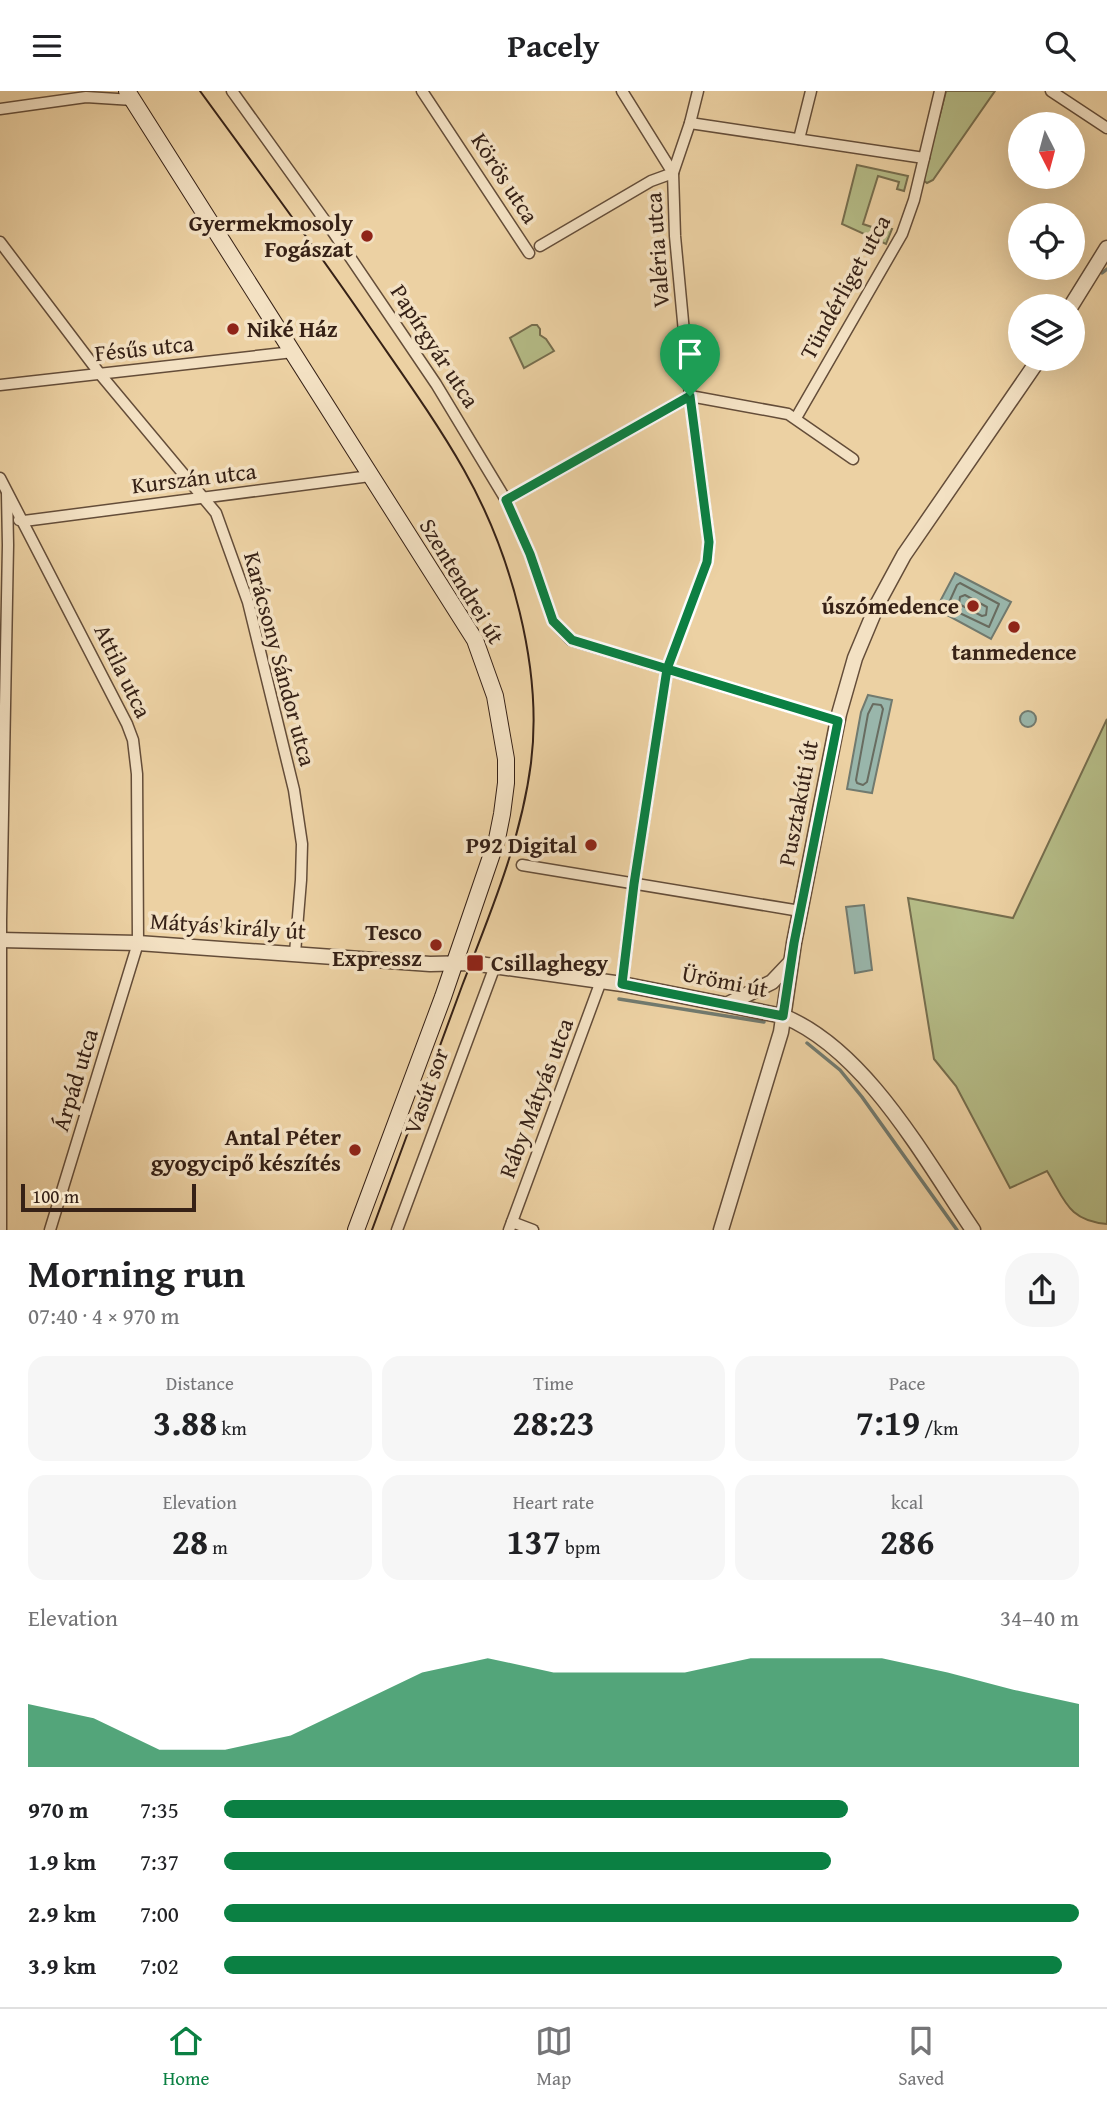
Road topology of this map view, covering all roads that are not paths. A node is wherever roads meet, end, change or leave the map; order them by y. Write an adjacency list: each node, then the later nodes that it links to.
1 (232, 91): 32 (street, Papírgyár utca)
2 (422, 91): 19 (street, Körös utca)
3 (622, 91): 15 (street)
4 (698, 91): 11 (street)
5 (811, 91): 13 (street)
6 (940, 91): 14 (street, Tündérliget utca)
7 (1051, 91): 12 (street)
8 (90, 94): 9 (street); 10 (street)
9 (130, 96): 21 (main road, Szentendrei út)
10 (0, 109)
11 (690, 123): 13 (street); 15 (street)
12 (1107, 128)
13 (799, 139): 14 (street)
14 (924, 158): 26 (street, Tündérliget utca)
15 (673, 173): 17 (street, Körös utca); 25 (street, Valéria utca)
16 (0, 242): 23 (street, Karácsony Sándor utca)
17 (540, 246)
18 (1107, 248): 20 (street)
19 (529, 253)
20 (1078, 294)
21 (293, 352): 23 (street, Fésűs utca); 28 (main road, Szentendrei út)
22 (1031, 371): 36 (street, Pusztakúti út)
23 (100, 374): 24 (street, Fésűs utca); 31 (street, Karácsony Sándor utca)
24 (0, 385)
25 (690, 396): 26 (street); 32 (street); 35 (street, Valéria utca)
26 (796, 418): 27 (street)
27 (853, 459)
28 (370, 476): 31 (street, Kurszán utca); 44 (main road, Szentendrei út)
29 (0, 478): 30 (street, Attila utca)
30 (7, 490): 33 (street); 34 (street, Attila utca)
31 (205, 498): 34 (street, Kurszán utca); 42 (street, Karácsony Sándor utca)
32 (506, 500): 35 (street, Papírgyár utca)
33 (8, 518): 34 (street, Kurszán utca); 40 (street)
34 (24, 521): 41 (street, Attila utca)
35 (667, 669): 36 (street); 38 (street, Valéria utca)
36 (838, 721): 43 (street, Pusztakúti út)
37 (522, 865): 38 (street)
38 (634, 884): 39 (street); 47 (street, Valéria utca)
39 (794, 910)
40 (1, 940): 41 (street, Mátyás király út); 51 (street)
41 (138, 943): 42 (street, Mátyás király út); 52 (street, Árpád utca)
42 (295, 953): 44 (street, Mátyás király út)
43 (791, 962): 48 (street); 49 (street, Pusztakúti út)
44 (453, 964): 45 (street, Ürömi út); 53 (main road, Szentendrei út)
45 (495, 966): 46 (street, Ürömi út); 54 (street, Vasút sor)
46 (601, 981): 47 (street, Ürömi út); 50 (street, Ráby Mátyás utca)
47 (622, 984): 48 (street, Ürömi út)
48 (728, 1004): 49 (street, Ürömi út)
49 (783, 1016): 56 (street, Pusztakúti út); 57 (street, Ürömi út)
50 (510, 1226): 55 (street)
51 (1, 1230)
52 (50, 1230)
53 (356, 1230)
54 (397, 1230)
55 (533, 1230)
56 (721, 1230)
57 (973, 1230)

